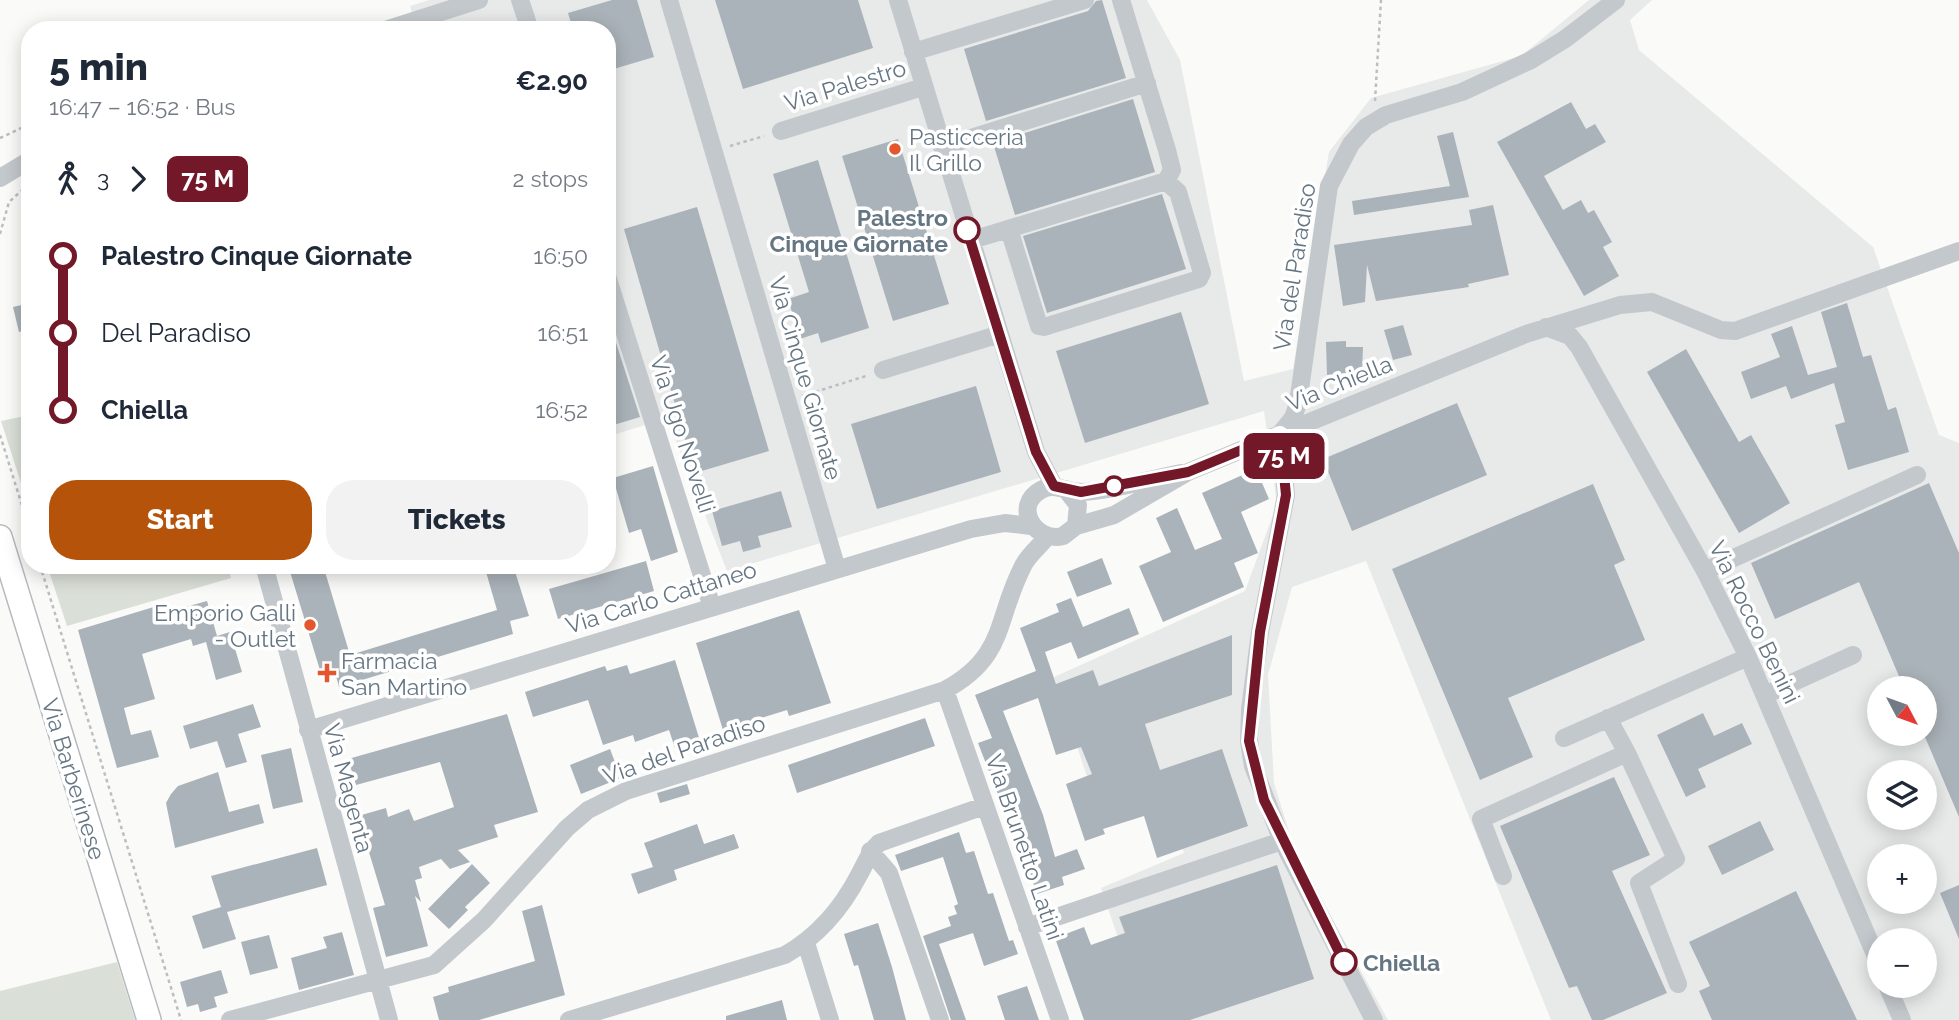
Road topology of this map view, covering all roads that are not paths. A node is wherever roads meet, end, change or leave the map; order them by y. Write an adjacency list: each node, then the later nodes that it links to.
1 (479, 0): 8 (street)
2 (520, 0): 9 (street)
3 (669, 0): 35 (street, Via Cinque Giornate)
4 (898, 0): 10 (street, Via Palestro)
5 (1085, 0): 10 (street)
6 (1121, 0): 11 (street)
7 (1616, 0): 25 (street, Via del Paradiso)
8 (431, 21)
9 (527, 21)
10 (913, 52): 12 (street, Via Palestro)
11 (1147, 83): 14 (street); 17 (street)
12 (923, 87): 13 (street, Via Palestro); 14 (street, Via Palestro)
13 (781, 131)
14 (942, 147): 19 (street, Via Palestro)
15 (21, 165): 16 (street)
16 (4, 174)
17 (1166, 181): 18 (street); 18 (street)
18 (1009, 229): 19 (street)
19 (972, 240): 23 (street, Via Palestro)
20 (1959, 251): 22 (street, Via Chiella)
21 (616, 304): 38 (street, Via Ugo Novelli)
22 (1546, 327): 25 (street, Via Chiella); 36 (street, Via Rocco Benini)
23 (1000, 334): 24 (street); 26 (street, Via Palestro)
24 (883, 370)
25 (1280, 434): 27 (street, Via del Paradiso); 48 (street, Via Chiella)
26 (1037, 453): 29 (street, Via Palestro); 30 (street, Via Palestro)
27 (1188, 472): 29 (street, Via del Paradiso); 32 (street, Via del Paradiso)
28 (1917, 475): 36 (street)
29 (1061, 488): 30 (street, Via del Paradiso); 32 (street)
30 (1037, 493): 31 (street)
31 (1031, 526): 34 (street); 35 (street, Via Carlo Cattaneo)
32 (1076, 526): 34 (street, Via del Paradiso)
33 (0, 537): 57 (main road, Via Barberinese)
34 (1047, 537): 41 (street, Via del Paradiso)
35 (837, 569): 38 (street, Via Carlo Cattaneo)
36 (1705, 571): 40 (street, Via Rocco Benini)
37 (266, 574): 44 (street, Via Magenta)
38 (712, 607): 44 (street, Via Carlo Cattaneo)
39 (1853, 655): 42 (street)
40 (1748, 657): 42 (street, Via Rocco Benini); 43 (street)
41 (945, 690): 47 (street, Via Brunetto Latini); 54 (street, Via del Paradiso)
42 (1765, 695): 52 (street, Via Rocco Benini)
43 (1608, 718): 45 (street); 46 (street)
44 (308, 730): 54 (street, Via Magenta)
45 (1564, 738)
46 (1627, 753): 50 (street); 55 (street)
47 (984, 806): 49 (street); 51 (street, Via Brunetto Latini)
48 (1282, 841): 51 (street); 64 (street, Via Chiella)
49 (870, 851): 53 (street); 62 (street)
50 (1503, 876)
51 (1027, 927): 63 (street, Via Brunetto Latini)
52 (1867, 935)
53 (806, 943): 60 (street); 61 (street)
54 (377, 982): 58 (street, Via del Paradiso); 59 (street, Via Magenta)
55 (1678, 984)
56 (1893, 998): 65 (street)
57 (149, 1020)
58 (230, 1020)
59 (389, 1020)
60 (569, 1020)
61 (830, 1020)
62 (940, 1020)
63 (1060, 1020)
64 (1374, 1020)
65 (1902, 1020)

